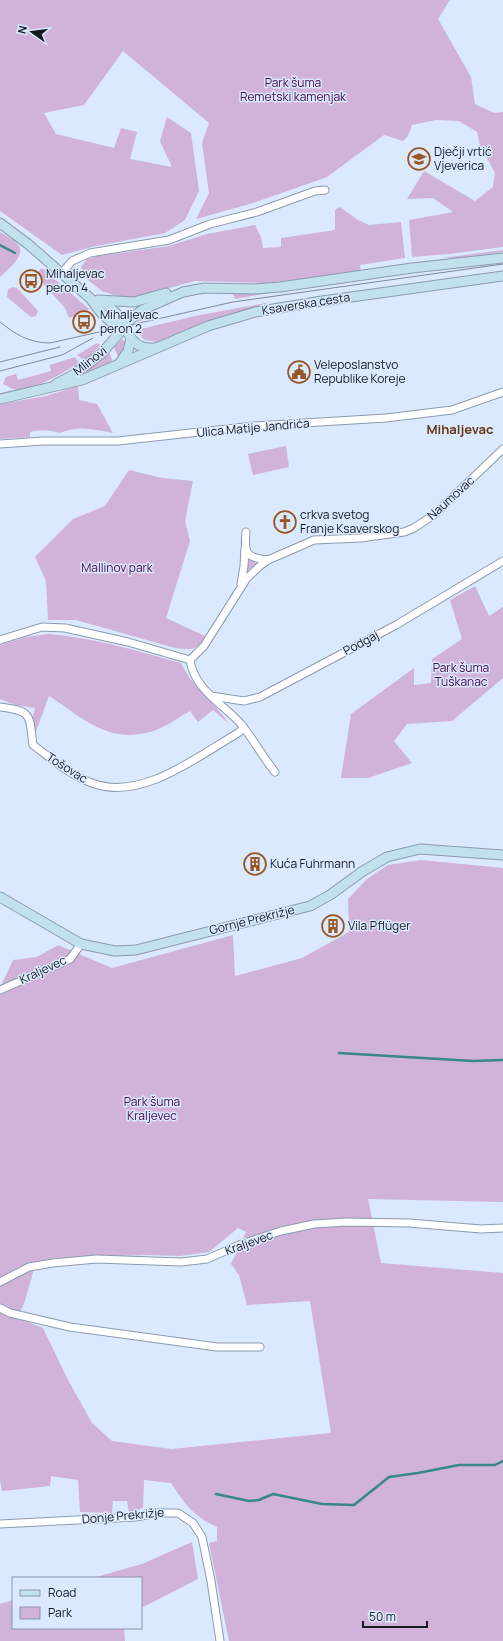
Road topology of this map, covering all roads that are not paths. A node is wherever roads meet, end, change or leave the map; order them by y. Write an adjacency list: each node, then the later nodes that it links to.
1 (325, 190): 4 (street)
2 (0, 223): 4 (main road)
3 (503, 258): 6 (main road, Ksaverska cesta)
4 (62, 273): 7 (main road)
5 (503, 276): 10 (main road, Ksaverska cesta)
6 (183, 292): 7 (main road); 8 (main road, Ksaverska cesta)
7 (95, 299): 8 (main road)
8 (124, 329): 9 (main road); 12 (main road, Mlinovi)
9 (131, 338): 10 (main road); 11 (main road)
10 (156, 348): 11 (main road, Ksaverska cesta)
11 (118, 365): 12 (main road, Mlinovi)
12 (51, 387): 14 (main road, Mlinovi)
13 (503, 392): 15 (street, Ulica Matije Jandrića)
14 (0, 399)
15 (0, 444)
16 (503, 449): 19 (street, Naumovac)
17 (246, 532): 18 (street)
18 (245, 548): 19 (street); 21 (street, Naumovac)
19 (268, 560): 21 (street, Naumovac)
20 (503, 561): 24 (street, Podgaj)
21 (240, 588): 23 (street, Naumovac)
22 (0, 640): 23 (street)
23 (190, 660): 24 (street)
24 (211, 696): 26 (street)
25 (0, 707): 26 (street, Tošovac)
26 (244, 728): 27 (street)
27 (275, 772)
28 (503, 855): 30 (main road, Gornje Prekrižje)
29 (0, 897): 30 (main road, Gornje Prekrižje)
30 (81, 944): 31 (street, Kraljevec)
31 (0, 990)
32 (503, 1228): 33 (street, Kraljevec)
33 (0, 1282)
34 (0, 1308): 35 (street)
35 (260, 1347)
36 (0, 1524): 37 (street, Donje Prekrižje)
37 (220, 1641)

